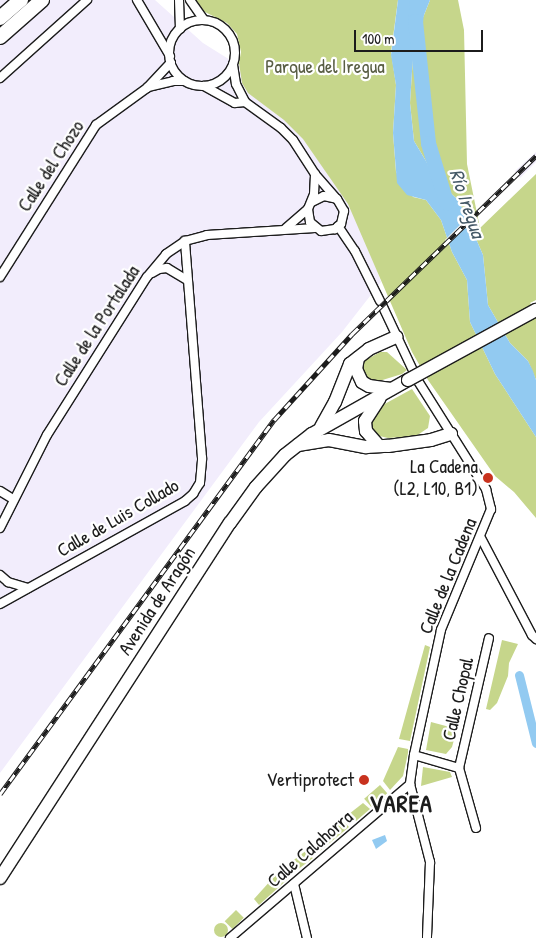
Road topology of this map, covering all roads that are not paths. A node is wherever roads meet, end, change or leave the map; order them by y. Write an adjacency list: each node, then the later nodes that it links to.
1 (21, 0): 7 (highway)
2 (42, 0): 10 (highway)
3 (87, 0): 13 (street)
4 (136, 0): 11 (street)
5 (179, 0): 9 (street)
6 (190, 0): 8 (street)
7 (0, 18)
8 (204, 20): 9 (street); 12 (street)
9 (180, 29): 11 (street)
10 (0, 37)
11 (170, 59): 14 (street); 16 (street, Calle del Chozo)
12 (233, 65): 15 (street); 17 (street)
13 (0, 78)
14 (184, 81): 15 (street); 16 (street, Calle del Chozo)
15 (204, 86): 17 (street)
16 (146, 88): 26 (street, Calle del Chozo)
17 (245, 102): 18 (street)
18 (315, 174): 19 (street); 20 (street)
19 (337, 199): 20 (street); 21 (street)
20 (310, 205): 22 (street); 23 (street)
21 (338, 226): 23 (street); 29 (street, Calle de la Cadena)
22 (286, 228): 23 (street, Calle de la Portalada); 24 (street, Calle de la Portalada)
23 (315, 228)
24 (185, 241): 25 (street, Calle de la Portalada); 27 (street, Calle de Luis Collado)
25 (147, 276): 27 (street); 37 (street, Calle de la Portalada)
26 (0, 277)
27 (187, 280): 41 (street, Calle de Luis Collado)
28 (536, 310): 31 (main road, Avenida de Aragón, bridge)
29 (396, 337): 30 (main road); 33 (street, Calle de la Cadena)
30 (358, 358): 31 (main road); 32 (main road)
31 (388, 390): 32 (main road, Avenida de Aragón); 35 (main road)
32 (319, 429): 34 (main road, Avenida de Aragón)
33 (451, 434): 35 (main road); 39 (street, Calle de la Cadena)
34 (296, 446): 35 (main road); 49 (main road, Avenida de Aragón)
35 (379, 446)
36 (0, 490): 37 (street)
37 (13, 499): 38 (street, Calle de la Portalada)
38 (0, 528)
39 (481, 538): 44 (street); 45 (street, Calle de la Cadena)
40 (0, 575): 41 (street)
41 (28, 588): 42 (street, Calle de Luis Collado)
42 (0, 604)
43 (489, 638): 46 (street, Calle Chopal)
44 (536, 639)
45 (414, 755): 46 (street, Calle Chopal); 47 (street, Calle de la Cadena)
46 (459, 768): 48 (street, Calle Chopal)
47 (410, 784): 50 (street, Calle Calahorra); 53 (street, Calle de la Cadena)
48 (476, 828)
49 (0, 878)
50 (294, 884): 51 (street, Calle Calahorra); 52 (street)
51 (230, 938)
52 (307, 938)
53 (427, 938)

